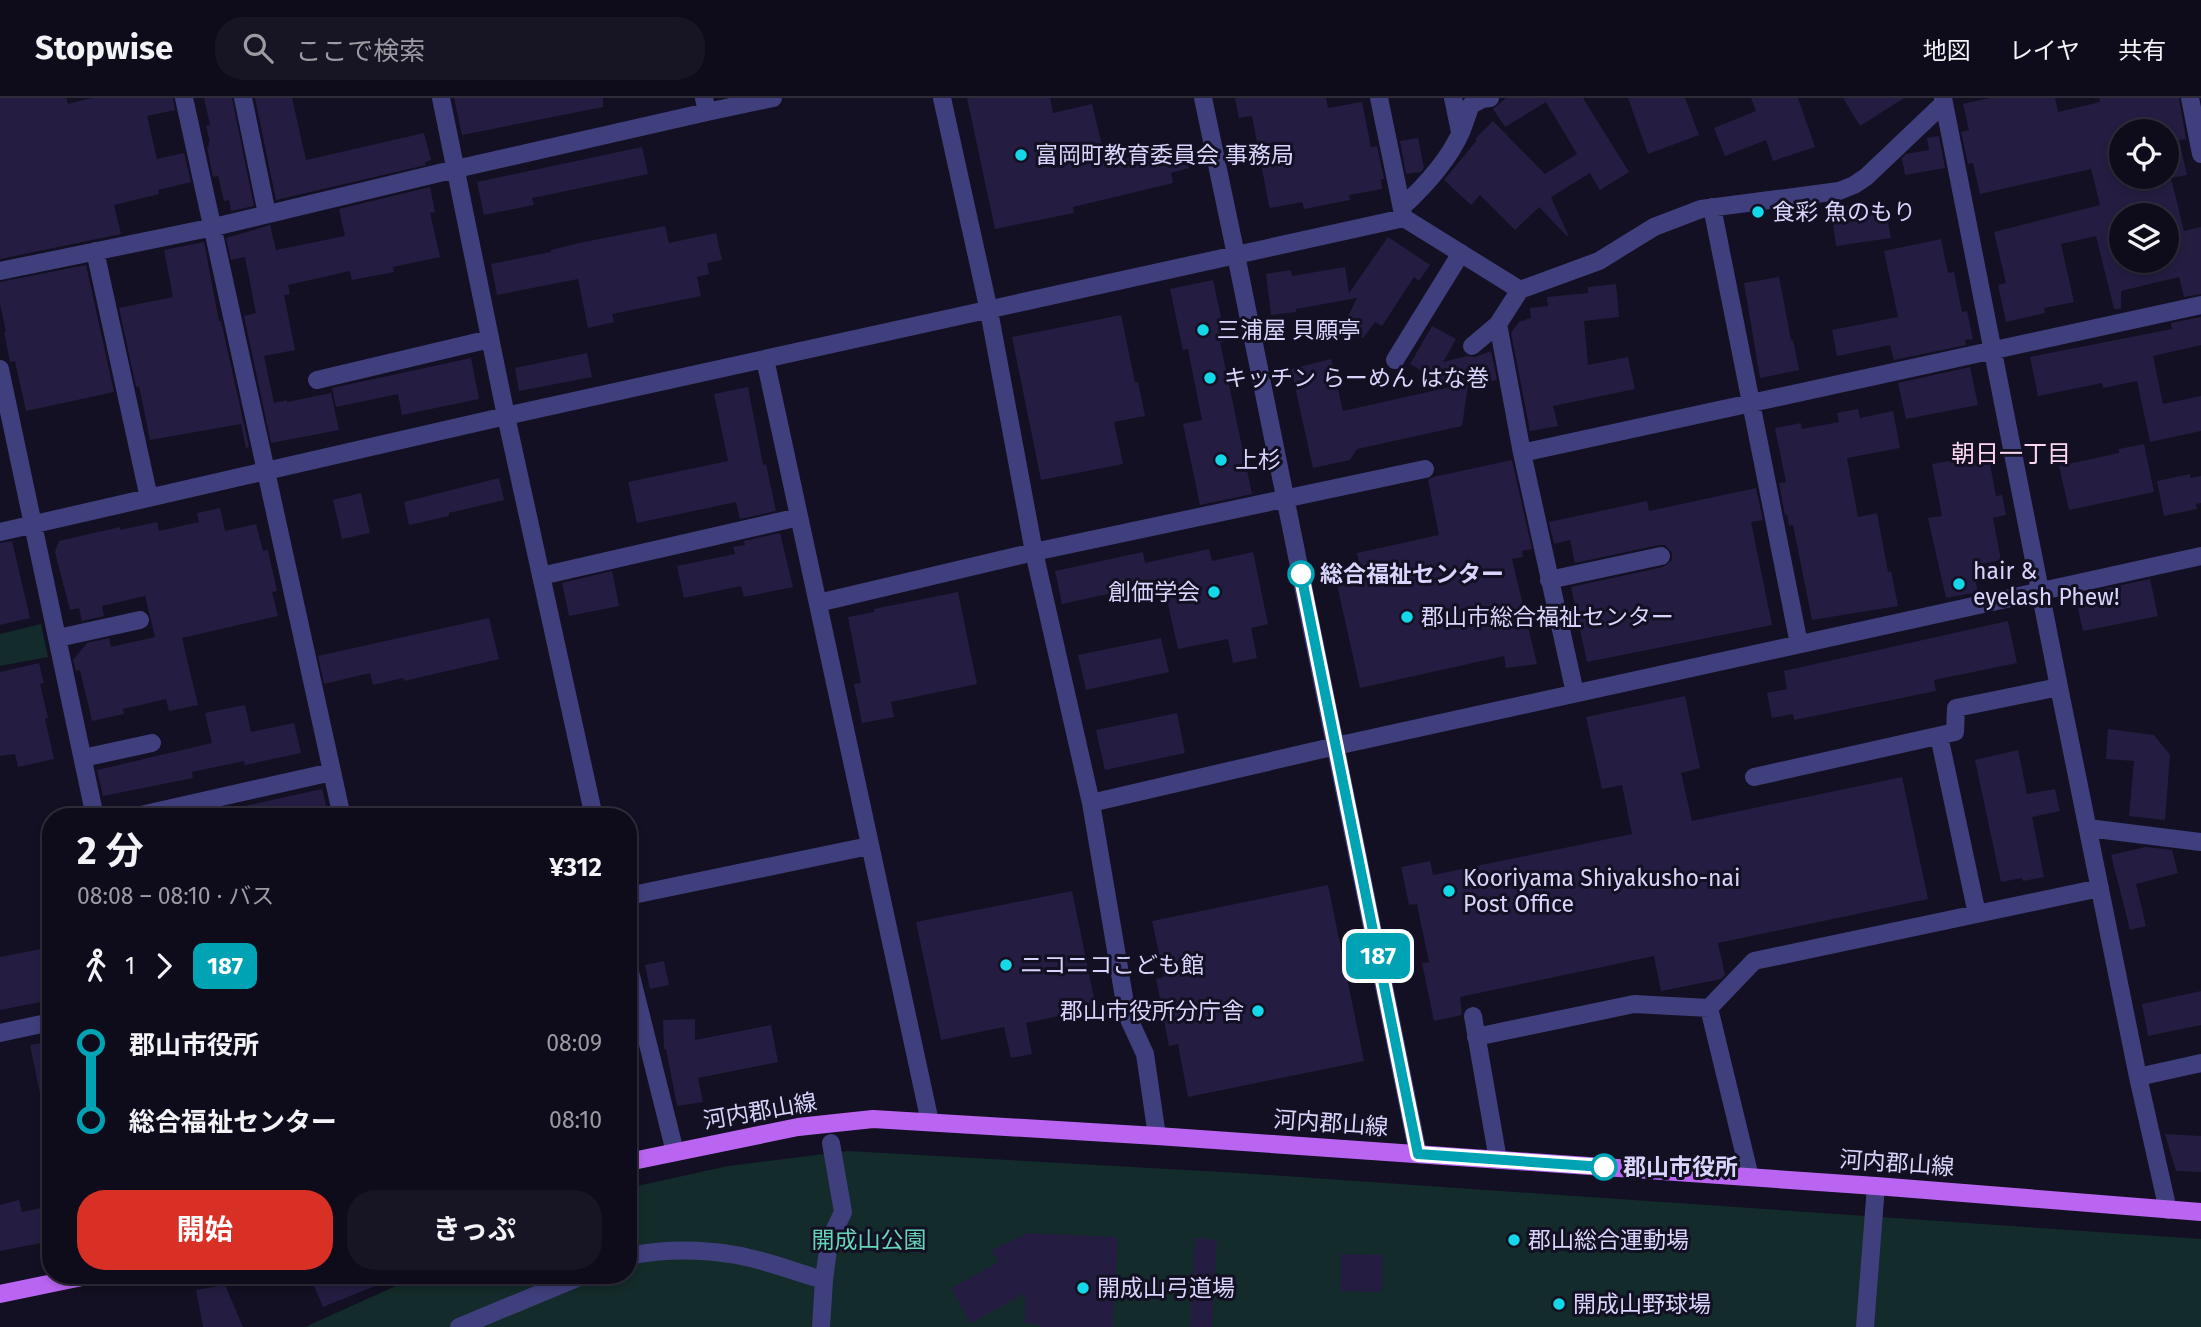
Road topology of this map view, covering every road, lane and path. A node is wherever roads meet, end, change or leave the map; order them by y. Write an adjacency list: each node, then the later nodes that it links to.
1 (184, 98): 19 (street)
2 (243, 98): 18 (street)
3 (441, 98): 15 (street)
4 (773, 98): 12 (street)
5 (942, 98): 26 (street)
6 (1203, 98): 22 (street)
7 (1378, 98): 17 (street)
8 (1452, 98): 13 (street)
9 (1490, 98): 13 (street)
10 (2190, 98): 14 (street)
11 (1944, 100): 16 (street); 30 (street)
12 (706, 105): 15 (street)
13 (1460, 133): 17 (street)
14 (2201, 154)
15 (456, 169): 18 (street); 28 (street)
16 (1712, 206): 24 (street); 35 (street)
17 (1403, 213): 21 (street); 22 (street)
18 (267, 214): 19 (street)
19 (214, 227): 20 (street); 39 (street)
20 (95, 251): 23 (street); 40 (street)
21 (1461, 253): 24 (street); 32 (street)
22 (1236, 255): 26 (street); 41 (street)
23 (0, 271)
24 (1520, 290): 27 (street)
25 (2201, 305): 30 (street)
26 (989, 311): 31 (street); 45 (street)
27 (1497, 324): 29 (street); 37 (street)
28 (491, 339): 34 (street); 36 (street)
29 (1472, 346)
30 (1993, 349): 35 (street); 50 (street)
31 (765, 359): 36 (street); 42 (street)
32 (1395, 360)
33 (0, 369): 43 (street)
34 (317, 380)
35 (1752, 404): 37 (street); 54 (street)
36 (506, 416): 39 (street); 48 (street)
37 (1522, 453): 49 (street)
38 (1425, 469): 41 (street)
39 (264, 471): 40 (street); 61 (street)
40 (149, 498): 43 (street)
41 (1285, 498): 45 (street); 59 (street)
42 (799, 517): 48 (street); 51 (street)
43 (34, 525): 44 (street); 53 (street)
44 (0, 532)
45 (1034, 552): 51 (street); 63 (street)
46 (1661, 556): 49 (street)
47 (2201, 556): 50 (street)
48 (541, 576): 67 (street)
49 (1549, 580): 56 (street)
50 (2040, 590): 54 (street); 55 (street)
51 (818, 603): 70 (street)
52 (140, 620): 53 (street)
53 (58, 638): 60 (street)
54 (1799, 643): 56 (street)
55 (2059, 687): 57 (street); 68 (street)
56 (1574, 693): 59 (street)
57 (1940, 736): 62 (street); 73 (street)
58 (152, 743): 60 (street)
59 (1336, 746): 63 (street); 86 (street)
60 (83, 758): 64 (street)
61 (332, 772): 65 (street); 66 (street)
62 (1754, 777)
63 (1091, 803): 83 (street)
64 (93, 808)
65 (172, 808)
66 (340, 808)
67 (592, 808)
68 (2088, 828): 69 (street); 71 (street)
69 (2201, 842)
70 (869, 846): 72 (street); 82 (street)
71 (2100, 888): 73 (street); 81 (street)
72 (637, 894)
73 (1978, 914): 75 (street)
74 (637, 1000): 85 (street)
75 (1709, 1008): 79 (street); 89 (street)
76 (1473, 1016): 79 (street)
77 (42, 1023): 78 (street)
78 (0, 1033)
79 (1476, 1037): 88 (street)
80 (2201, 1063): 81 (street)
81 (2138, 1077): 91 (street)
82 (930, 1122): 83 (main road, 河内郡山線); 85 (main road, 河内郡山線)
83 (1157, 1136): 86 (main road, 河内郡山線)
84 (831, 1143): 94 (street)
85 (675, 1152): 87 (main road, 河内郡山線)
86 (1418, 1154): 88 (main road, 河内郡山線)
87 (637, 1160)
88 (1499, 1160): 89 (main road, 河内郡山線)
89 (1750, 1177): 90 (main road, 河内郡山線)
90 (1876, 1186): 91 (main road, 河内郡山線); 100 (street)
91 (2168, 1210): 92 (main road, 河内郡山線)
92 (2201, 1212)
93 (637, 1254): 94 (street)
94 (824, 1280): 99 (street)
95 (48, 1284): 97 (main road)
96 (563, 1284): 98 (street)
97 (0, 1294)
98 (459, 1327)
99 (821, 1327)
100 (1865, 1327)

